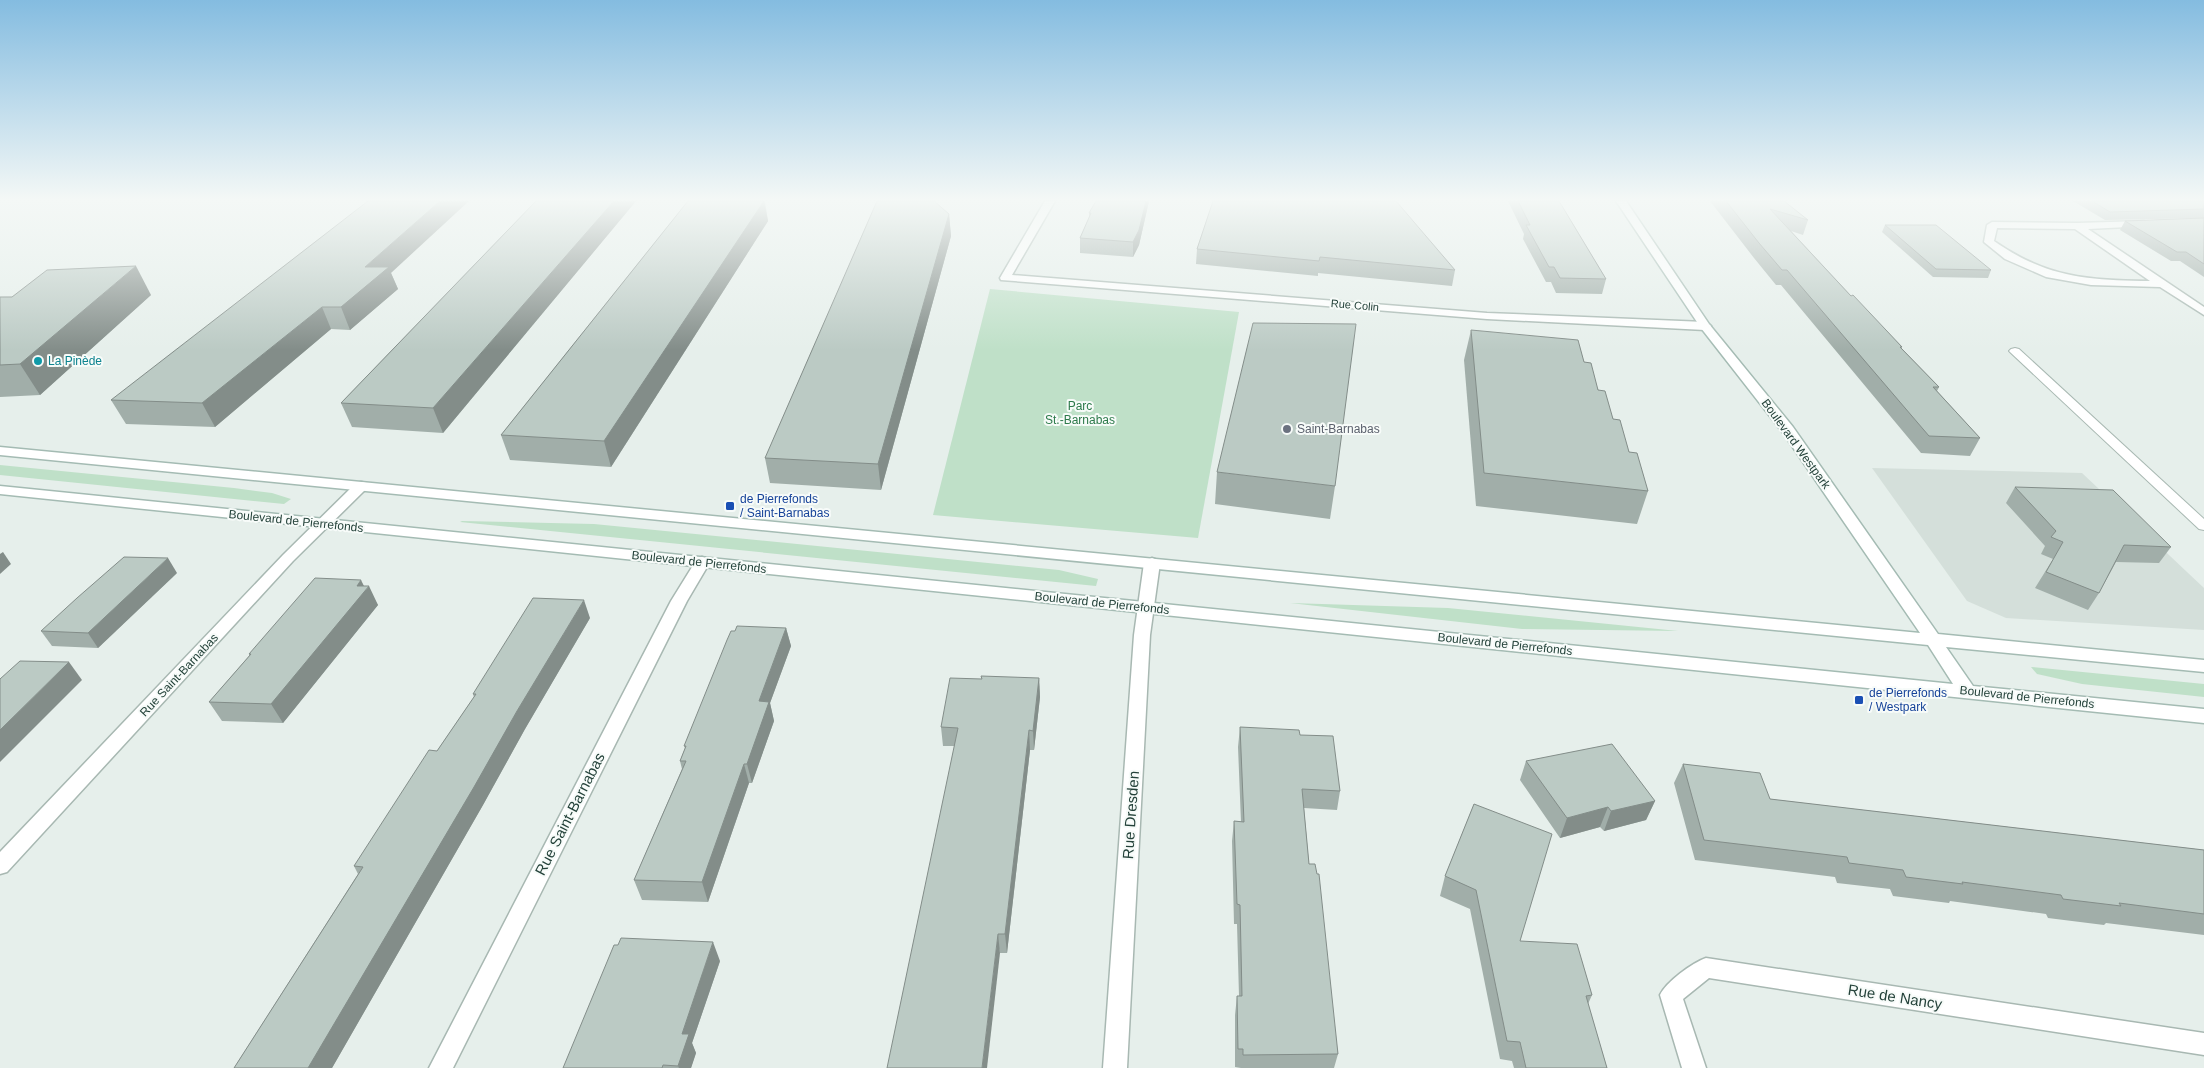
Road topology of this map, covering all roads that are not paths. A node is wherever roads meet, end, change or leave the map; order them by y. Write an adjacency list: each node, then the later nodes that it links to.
1 (1021, 251): 7 (street, Rue Colin)
2 (1654, 251): 7 (street, Boulevard Westpark)
3 (2000, 251): 5 (street)
4 (2113, 251): 5 (street)
5 (2161, 284): 6 (street)
6 (2204, 312)
7 (1705, 326): 17 (street, Boulevard Westpark)
8 (2015, 351): 13 (lane)
9 (0, 450): 10 (street)
10 (361, 486): 12 (street, Rue Saint-Barnabas); 15 (street)
11 (0, 490): 12 (street, Boulevard de Pierrefonds)
12 (322, 524): 14 (street, Boulevard de Pierrefonds); 21 (street, Rue Saint-Barnabas)
13 (2204, 526)
14 (702, 562): 16 (street, Boulevard de Pierrefonds); 23 (street, Rue Saint-Barnabas)
15 (1152, 563): 16 (street, Rue Dresden); 17 (street)
16 (1145, 608): 19 (street, Boulevard de Pierrefonds); 24 (street, Rue Dresden)
17 (1933, 639): 18 (street); 19 (street, Boulevard Westpark)
18 (2204, 666)
19 (1967, 691): 20 (street, Boulevard de Pierrefonds)
20 (2204, 716)
21 (0, 866)
22 (2204, 1044): 25 (street, Rue de Nancy)
23 (441, 1068)
24 (1114, 1068)
25 (1694, 1068)

